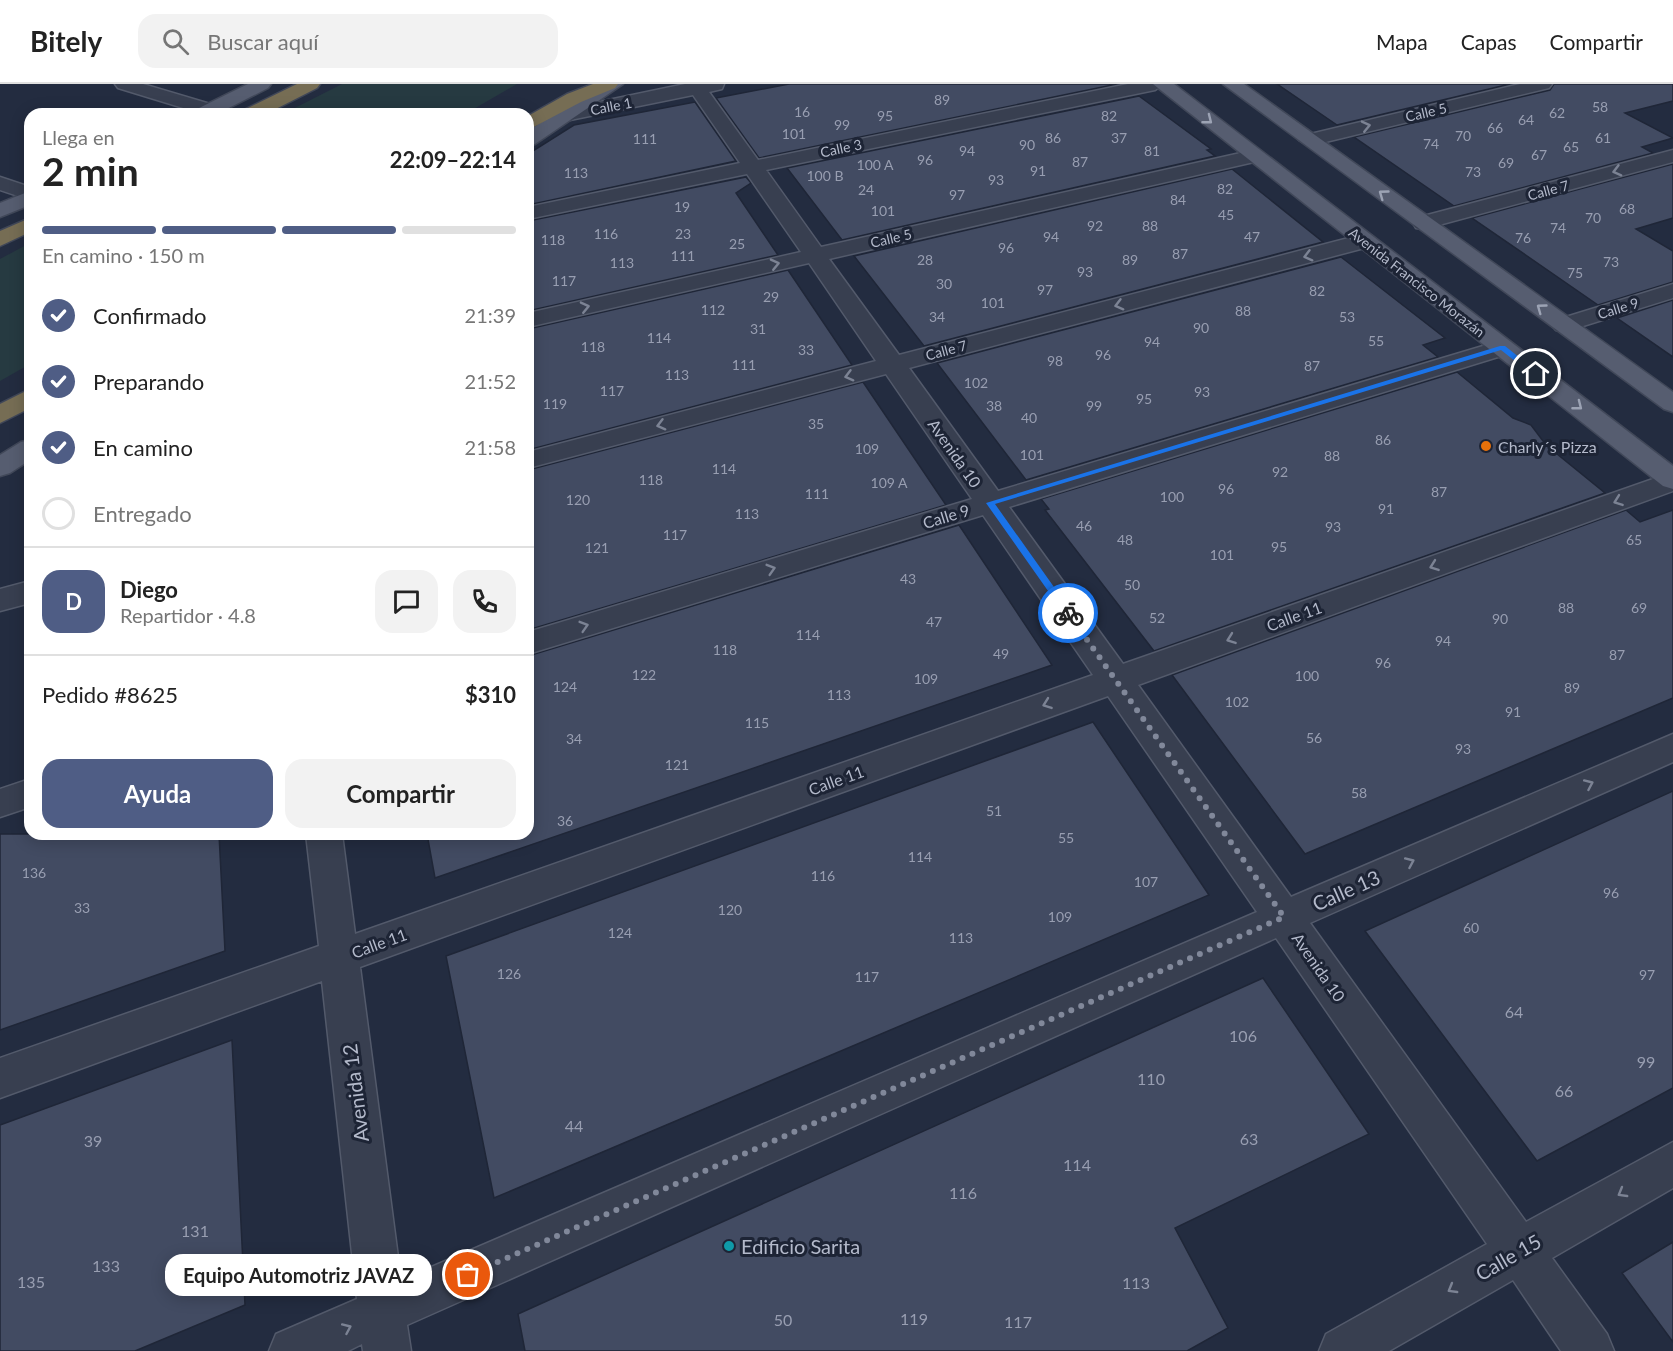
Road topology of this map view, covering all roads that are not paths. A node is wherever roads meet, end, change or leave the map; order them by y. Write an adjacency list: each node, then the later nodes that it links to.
1 (124, 84): 11 (street)
2 (262, 84): 12 (main road)
3 (311, 84): 13 (highway)
4 (609, 84): 15 (highway)
5 (614, 84): 14 (main road)
6 (1155, 84): 20 (street, Calle 3)
7 (1162, 84): 18 (main road, Avenida Francisco Morazán, one-way to 18)
8 (1232, 84): 17 (main road)
9 (1544, 84): 17 (street, Calle 5, one-way to 9)
10 (704, 86): 14 (street, Calle 1); 20 (street, Avenida 10)
11 (194, 108)
12 (214, 108)
13 (263, 108)
14 (570, 114): 16 (main road)
15 (534, 121)
16 (534, 136)
17 (1309, 140): 26 (main road, one-way to 17)
18 (1254, 156): 29 (main road, Avenida Francisco Morazán); 30 (street, Calle 5)
19 (1673, 156): 26 (street, Calle 7, one-way to 26)
20 (752, 166): 25 (street, Calle 3); 30 (street, Avenida 10)
21 (0, 183): 22 (street)
22 (24, 193)
23 (24, 198): 24 (main road)
24 (0, 211)
25 (534, 212)
26 (1424, 223): 33 (main road, one-way to 26)
27 (24, 228): 28 (highway)
28 (0, 240)
29 (1364, 241): 34 (main road, Avenida Francisco Morazán); 35 (street, Calle 7, one-way to 35)
30 (815, 255): 32 (street, Calle 5, one-way to 30); 35 (street, Avenida 10)
31 (1673, 291): 33 (street, Calle 9)
32 (534, 319)
33 (1564, 325): 37 (main road)
34 (1502, 348): 42 (main road, Avenida Francisco Morazán, one-way to 42); 43 (street, Calle 9)
35 (892, 364): 40 (street, Calle 7, one-way to 40); 43 (street, Avenida 10)
36 (24, 401): 38 (highway)
37 (1673, 404)
38 (0, 415)
39 (24, 452): 41 (main road)
40 (534, 458)
41 (0, 467)
42 (1673, 481): 47 (street, Calle 11, one-way to 47)
43 (990, 503): 46 (street, Calle 9, one-way to 43); 47 (street, Avenida 10)
44 (24, 594): 45 (street)
45 (0, 600)
46 (534, 641)
47 (1115, 680): 52 (street, Avenida 10); 53 (street, Calle 11, one-way to 53)
48 (1673, 747): 52 (street, Calle 13, one-way to 48)
49 (24, 796): 50 (street)
50 (0, 802)
51 (325, 840): 53 (street, Avenida 12)
52 (1284, 917): 56 (street, Avenida 10); 57 (street, Calle 13)
53 (339, 957): 54 (street, Calle 11); 57 (street, Avenida 12)
54 (0, 1078)
55 (1673, 1164): 56 (street, Calle 15, one-way to 56)
56 (1519, 1251): 59 (street, Calle 15, one-way to 59); 60 (street, Avenida 10)
57 (384, 1332): 58 (street, Calle 13, one-way to 57)
58 (293, 1351)
59 (1343, 1351)
60 (1590, 1351)

